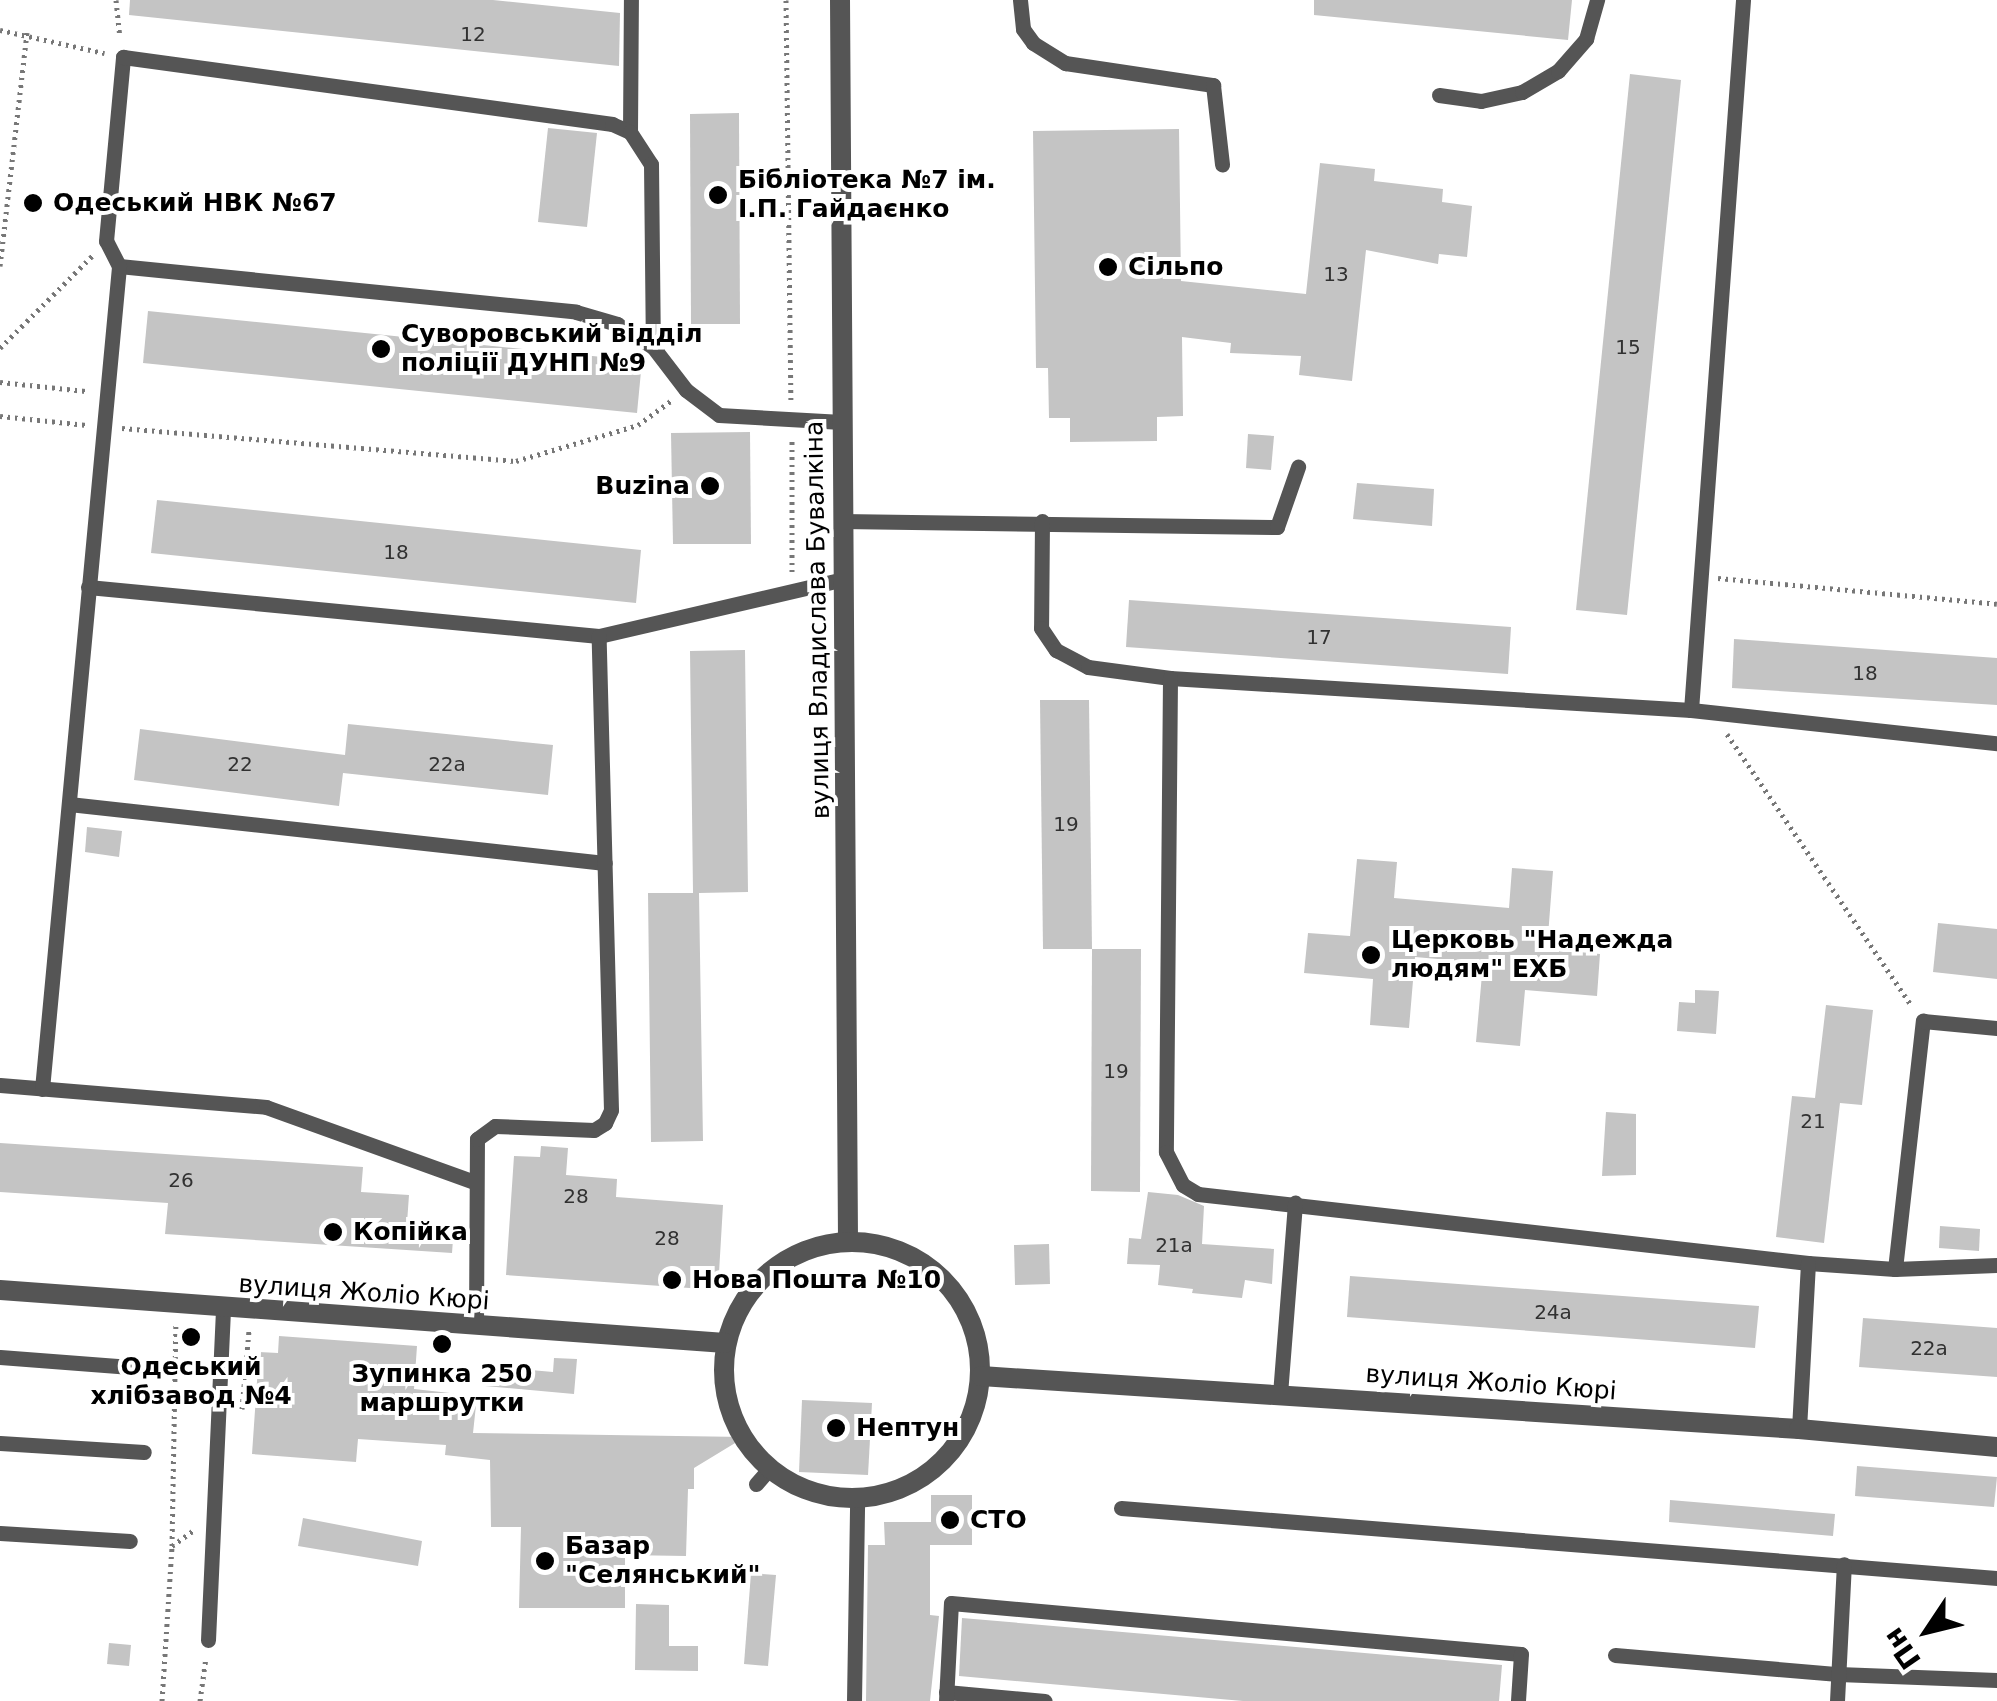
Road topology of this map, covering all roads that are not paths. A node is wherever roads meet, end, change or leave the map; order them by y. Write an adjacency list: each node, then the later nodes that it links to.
1 (631, 0): 7 (lane)
2 (840, 0): 11 (street, вулиця Владислава Бувалкіна)
3 (1020, 0): 8 (lane)
4 (1597, 0): 6 (lane)
5 (1743, 0): 19 (lane)
6 (1439, 95)
7 (630, 132): 9 (lane); 10 (lane)
8 (1222, 164)
9 (119, 266): 10 (lane); 16 (lane)
10 (653, 347): 11 (lane)
11 (842, 422): 13 (street, вулиця Владислава Бувалкіна)
12 (1298, 467): 14 (lane)
13 (841, 521): 14 (lane); 15 (street, вулиця Владислава Бувалкіна)
14 (1042, 521): 18 (lane)
15 (843, 579): 17 (lane); 28 (street, вулиця Владислава Бувалкіна)
16 (88, 587): 17 (lane); 21 (lane)
17 (599, 636): 22 (lane)
18 (1170, 678): 19 (lane); 27 (lane)
19 (1690, 710): 20 (lane)
20 (1997, 743)
21 (69, 804): 22 (lane); 25 (lane)
22 (606, 862): 26 (lane)
23 (1997, 1028): 31 (lane)
24 (0, 1086): 25 (lane)
25 (42, 1089): 26 (lane)
26 (474, 1182): 34 (lane)
27 (1295, 1203): 29 (lane); 39 (lane)
28 (848, 1240): 35 (street); 38 (street)
29 (1808, 1263): 31 (lane); 40 (lane)
30 (1997, 1265): 31 (lane)
31 (1895, 1269)
32 (0, 1290): 33 (street, вулиця Жоліо Кюрі)
33 (223, 1308): 34 (street, вулиця Жоліо Кюрі); 52 (lane)
34 (476, 1326): 35 (street, вулиця Жоліо Кюрі)
35 (725, 1343): 44 (street)
36 (0, 1358): 37 (lane)
37 (144, 1368)
38 (981, 1376): 39 (street, вулиця Жоліо Кюрі); 46 (street)
39 (1280, 1394): 40 (street, вулиця Жоліо Кюрі)
40 (1799, 1429): 42 (street, вулиця Жоліо Кюрі)
41 (0, 1443): 43 (lane)
42 (1997, 1447)
43 (144, 1452)
44 (770, 1468): 45 (lane); 46 (street)
45 (756, 1484)
46 (857, 1500): 57 (lane)
47 (1121, 1508): 50 (lane)
48 (0, 1533): 49 (lane)
49 (130, 1542)
50 (1844, 1564): 51 (lane); 54 (lane)
51 (1997, 1578)
52 (208, 1640)
53 (1615, 1655): 54 (lane)
54 (1838, 1674): 55 (lane); 60 (lane)
55 (1997, 1680)
56 (946, 1697): 58 (lane); 59 (lane)
57 (854, 1701)
58 (1045, 1701)
59 (1518, 1701)
60 (1837, 1701)

